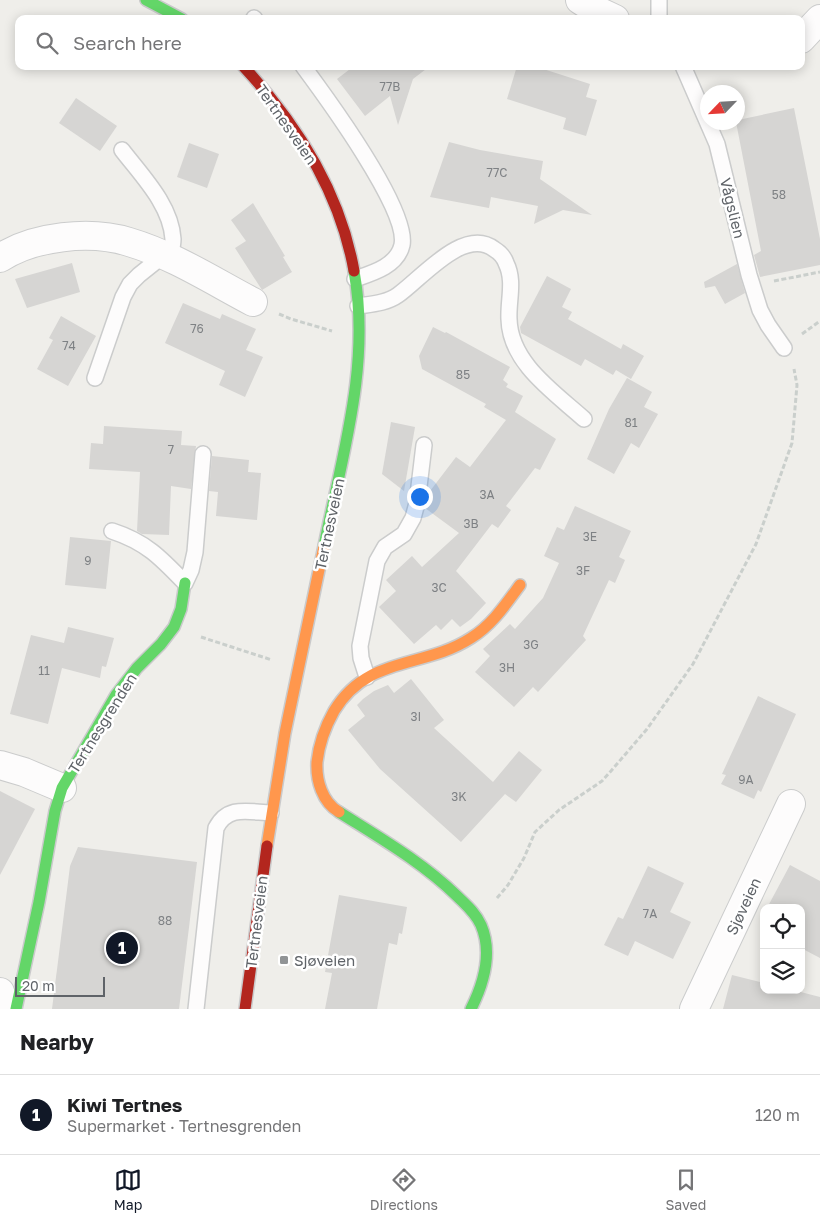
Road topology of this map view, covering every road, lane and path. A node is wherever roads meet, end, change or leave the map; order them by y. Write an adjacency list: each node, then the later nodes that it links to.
1 (146, 0): 3 (street)
2 (659, 0): 4 (lane)
3 (174, 15)
4 (659, 15)
5 (820, 19): 6 (street)
6 (805, 35)
7 (247, 70): 14 (street, Tertnesveien)
8 (306, 70): 14 (lane)
9 (686, 70): 21 (lane, Vågslien)
10 (122, 150): 11 (lane)
11 (167, 256): 12 (street); 16 (street); 22 (lane)
12 (0, 258)
13 (820, 272): 15 (path)
14 (355, 279): 17 (street, Tertnesveien)
15 (773, 281)
16 (253, 302): 19 (path)
17 (358, 306): 19 (street, Tertnesveien); 23 (lane)
18 (820, 321): 20 (path)
19 (360, 335): 30 (street, Tertnesveien)
20 (800, 336)
21 (784, 348): 36 (path)
22 (95, 378)
23 (584, 419)
24 (424, 445): 31 (lane)
25 (203, 454): 27 (lane)
26 (112, 531): 27 (lane)
27 (185, 583): 29 (street, Tertnesgrenden)
28 (520, 585): 31 (street)
29 (174, 627): 30 (path); 33 (street, Tertnesgrenden)
30 (298, 669): 35 (street, Tertnesveien)
31 (367, 677): 36 (street)
32 (0, 765): 33 (street, Tertnesgrenden)
33 (62, 788): 39 (street, Tertnesgrenden)
34 (791, 804): 43 (street, Sjøveien)
35 (271, 813): 40 (lane); 41 (street, Tertnesveien)
36 (475, 914): 42 (street)
37 (0, 992): 38 (street)
38 (6, 1009)
39 (16, 1009)
40 (196, 1009)
41 (245, 1009)
42 (472, 1009)
43 (694, 1009)

